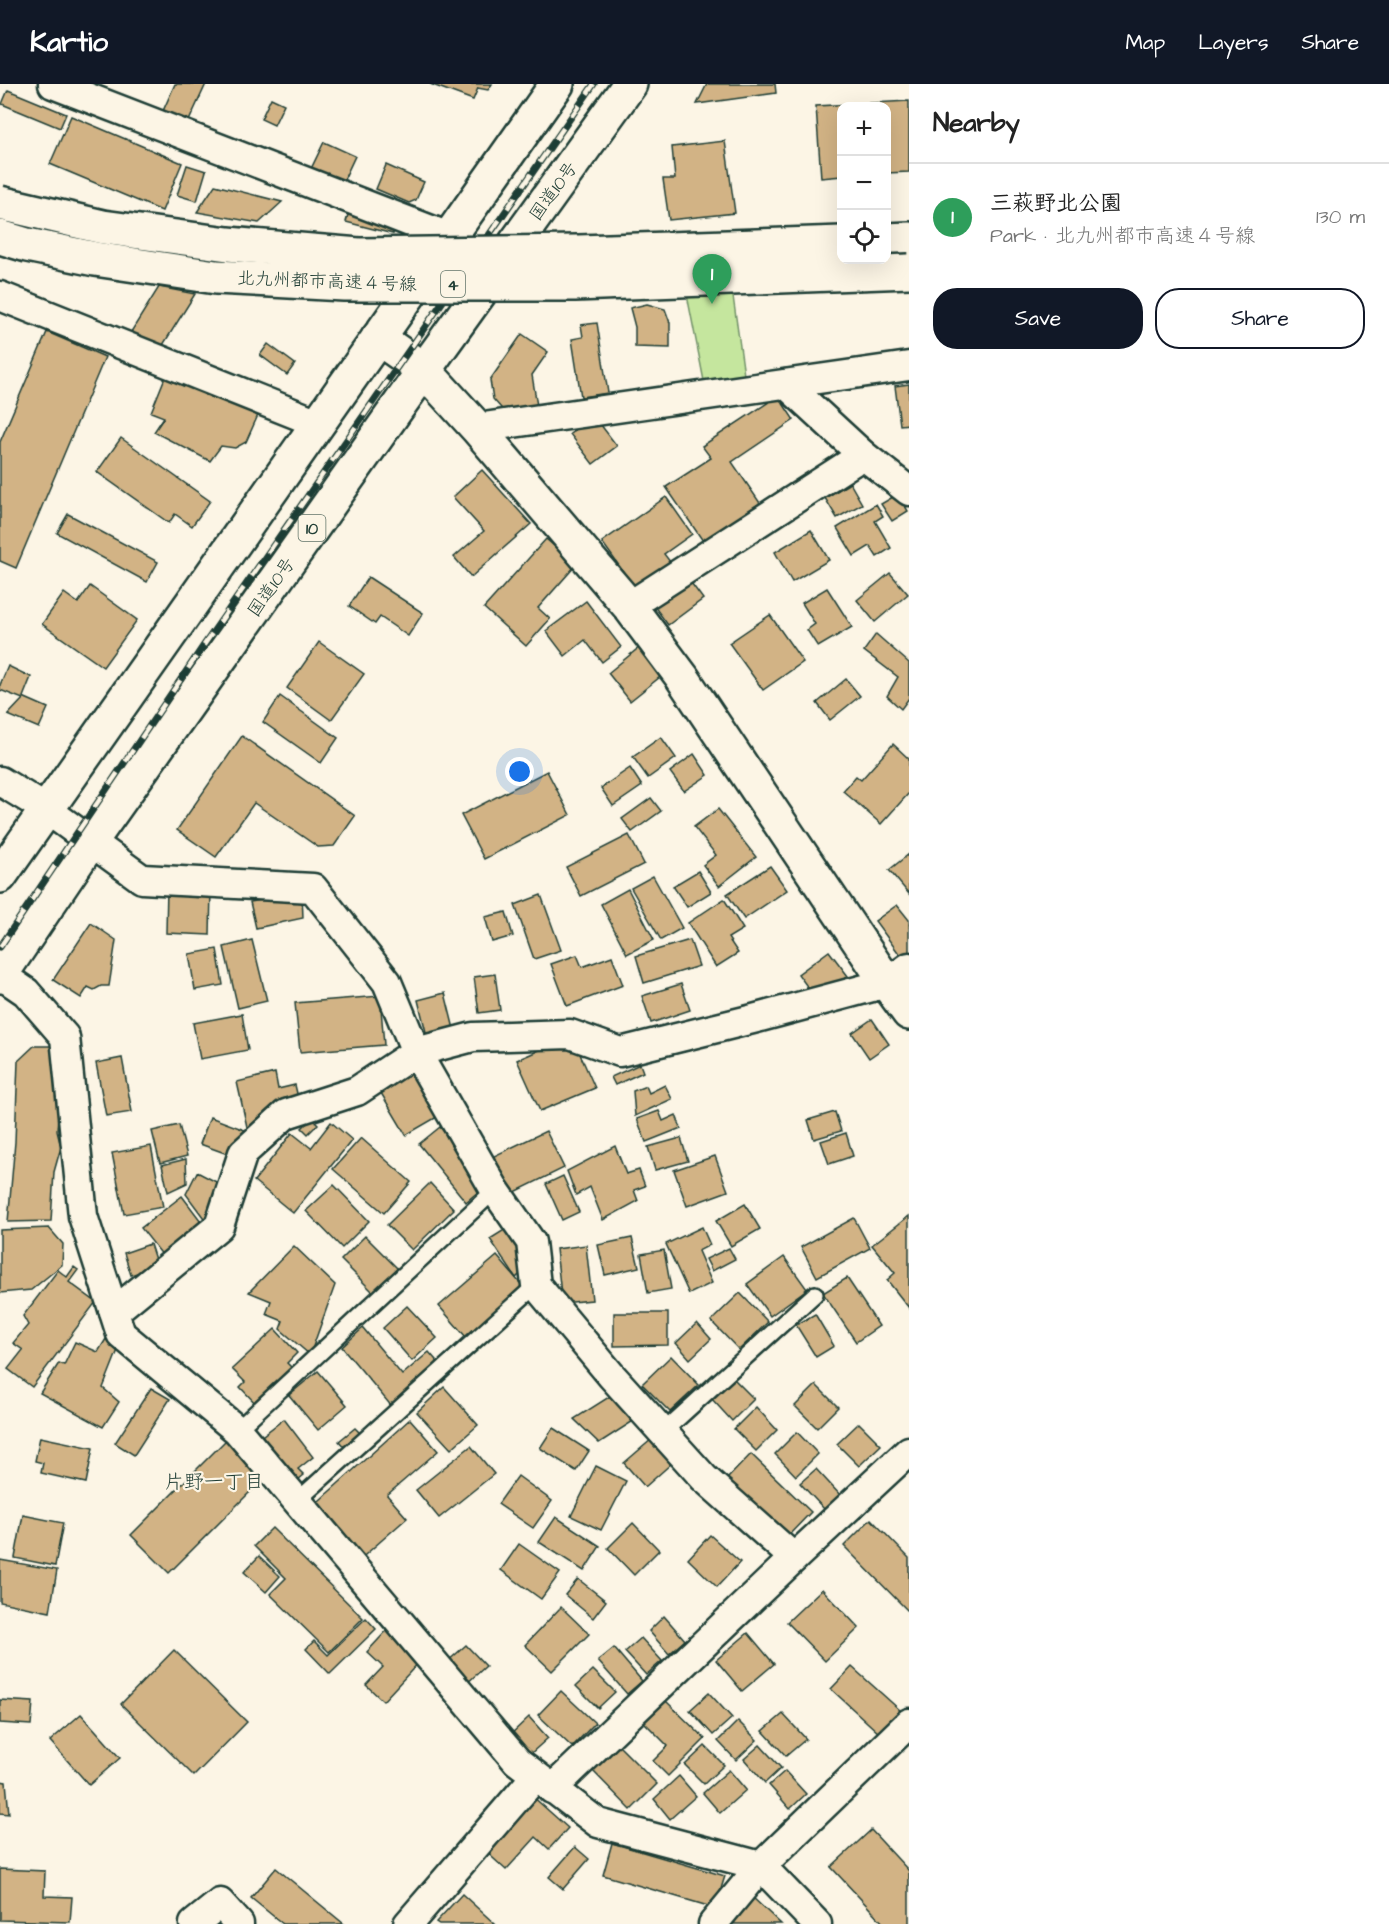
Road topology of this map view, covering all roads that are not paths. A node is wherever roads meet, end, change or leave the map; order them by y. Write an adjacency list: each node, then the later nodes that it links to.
1 (52, 84): 6 (street)
2 (557, 84): 6 (main road)
3 (630, 84): 14 (main road, 国道10号 / 10)
4 (0, 202): 9 (main road, 北九州都市高速４号線 / 4, bridge)
5 (0, 237): 10 (main road, 北九州都市高速４号線 / 4, bridge)
6 (449, 237): 12 (main road)
7 (909, 239): 8 (main road)
8 (891, 240)
9 (837, 243)
10 (909, 271)
11 (0, 296): 16 (street)
12 (378, 338): 14 (main road); 16 (main road)
13 (909, 366): 15 (street)
14 (424, 370): 17 (main road); 23 (main road, 国道10号 / 10)
15 (786, 384): 17 (street); 18 (street)
16 (318, 423): 22 (main road)
17 (477, 428): 20 (main road)
18 (863, 455): 19 (street); 20 (street)
19 (909, 491)
20 (629, 606): 26 (main road)
21 (0, 781): 22 (street)
22 (46, 809): 23 (street); 24 (main road)
23 (91, 840): 25 (main road, 国道10号 / 10); 28 (street)
24 (0, 876)
25 (0, 975): 32 (street)
26 (898, 975): 27 (main road); 28 (street)
27 (909, 1013)
28 (416, 1052): 29 (street); 32 (street)
29 (495, 1190): 30 (street); 33 (lane)
30 (536, 1285): 34 (street); 36 (lane)
31 (815, 1294): 34 (lane)
32 (114, 1312): 33 (street)
33 (237, 1430): 36 (street)
34 (663, 1432): 37 (street)
35 (909, 1451): 37 (street)
36 (296, 1502): 39 (street)
37 (794, 1558): 39 (street)
38 (909, 1723): 40 (street)
39 (544, 1783): 40 (street); 43 (street)
40 (761, 1866): 44 (street); 45 (street)
41 (194, 1924): 42 (street)
42 (239, 1924)
43 (408, 1924)
44 (713, 1924)
45 (817, 1924)

